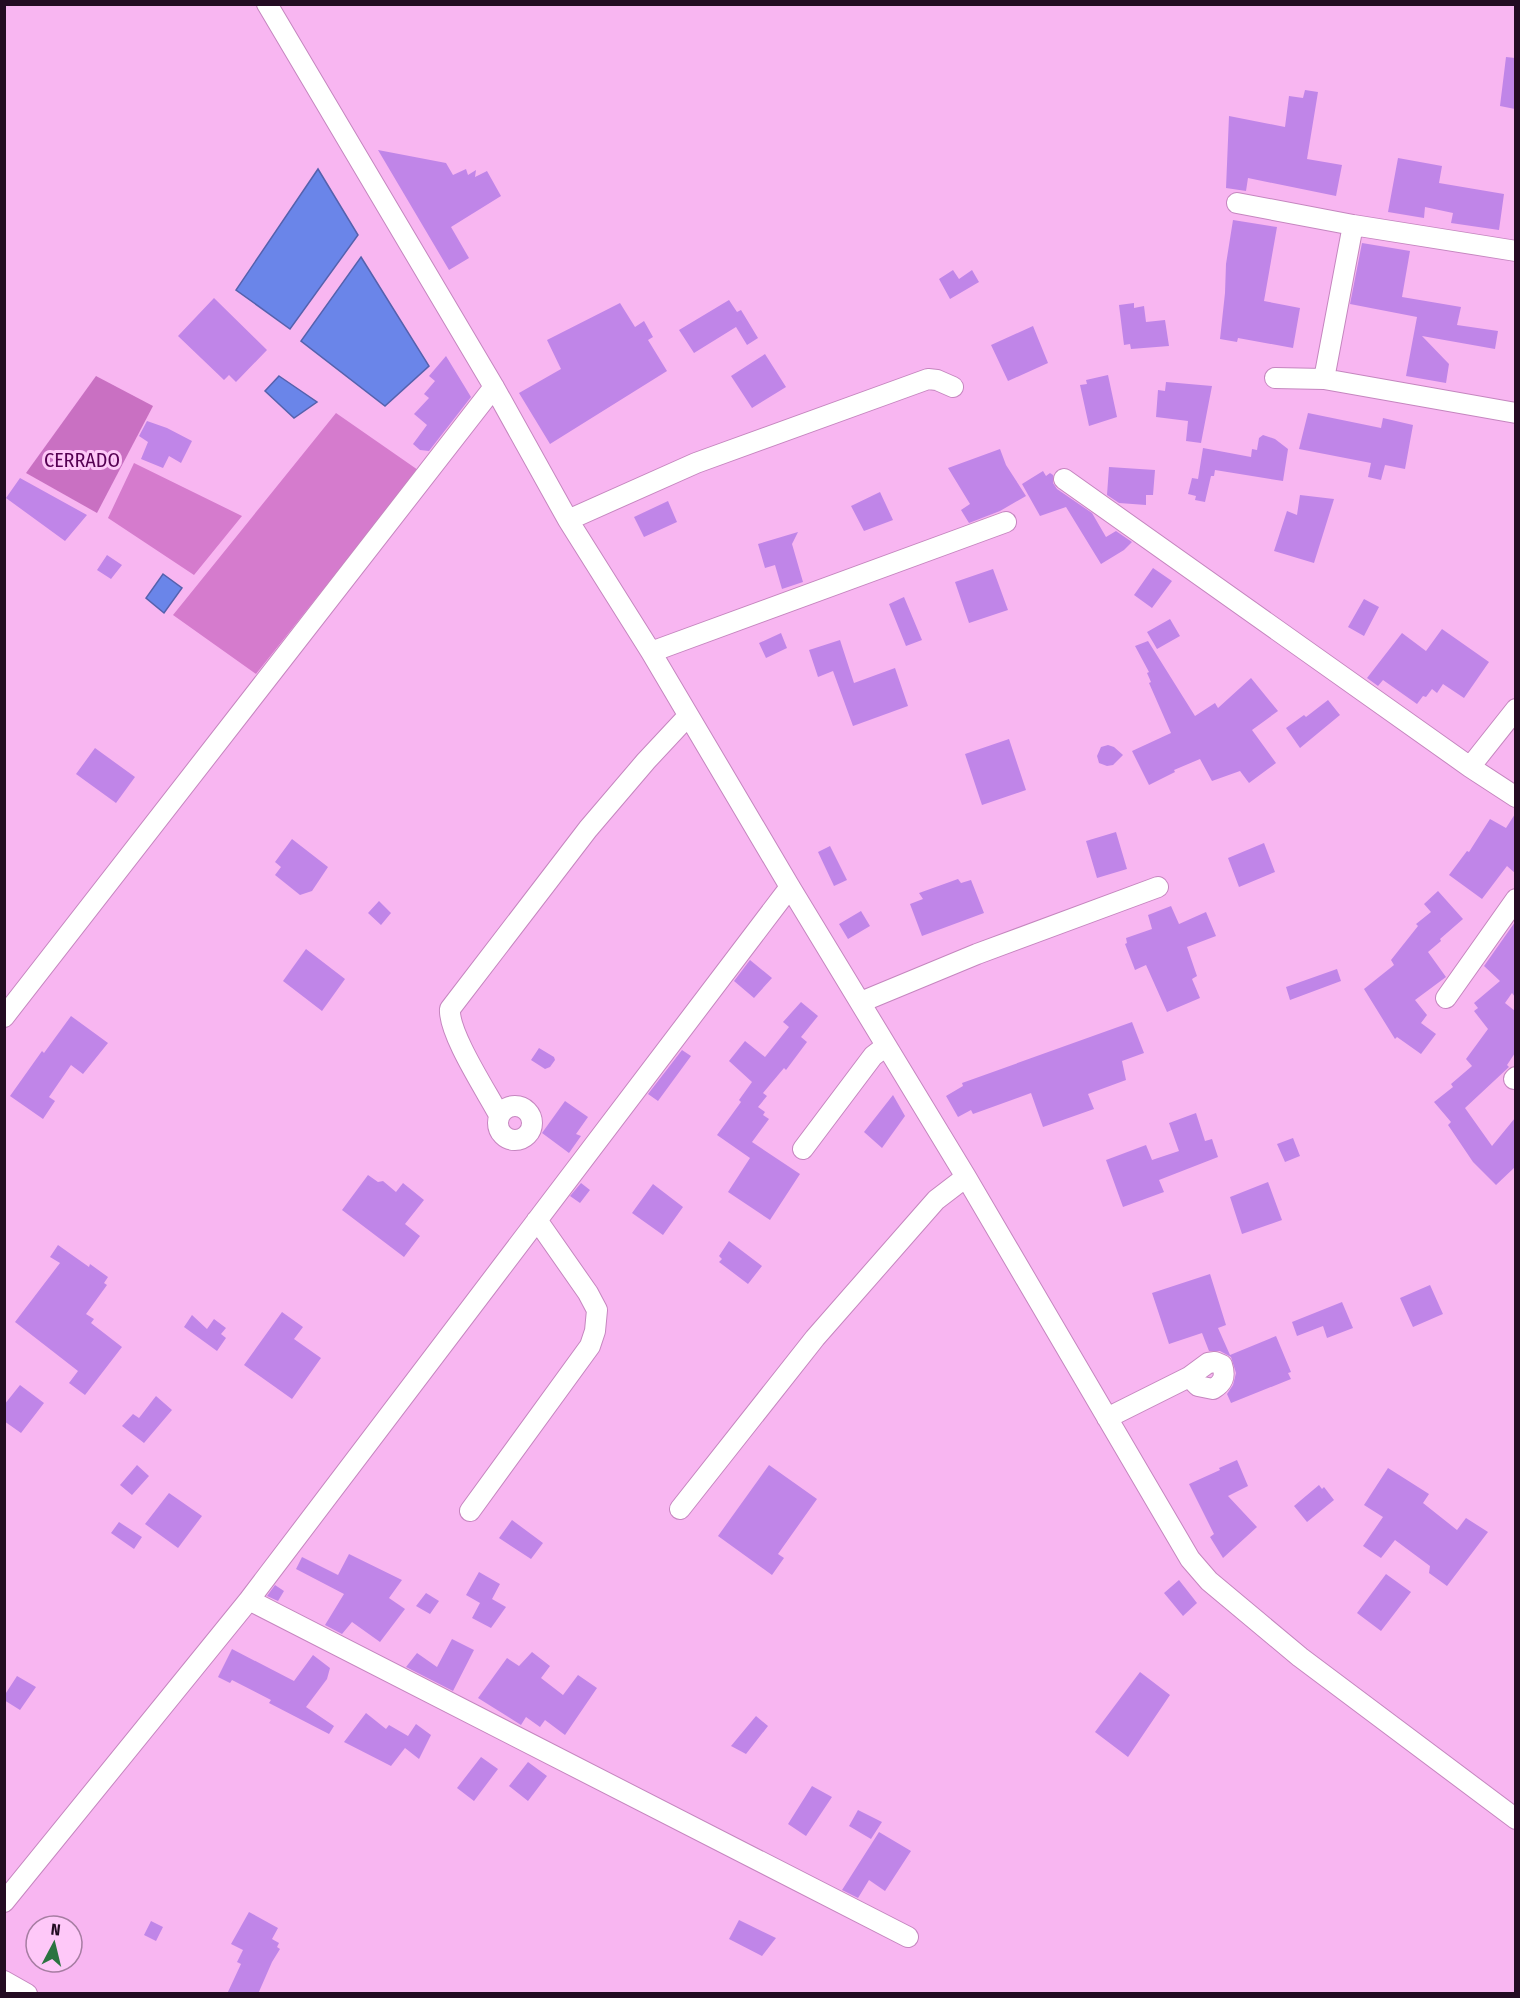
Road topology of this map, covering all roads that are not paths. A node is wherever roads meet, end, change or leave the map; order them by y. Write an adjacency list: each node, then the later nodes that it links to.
1 (267, 4): 7 (street)
2 (1237, 203): 3 (street)
3 (1353, 225): 4 (street); 6 (street)
4 (1515, 251)
5 (1275, 378): 6 (street)
6 (1323, 379): 9 (street)
7 (494, 387): 11 (street); 23 (street)
8 (953, 387): 11 (street)
9 (1515, 413)
10 (1064, 479): 16 (street)
11 (568, 520): 13 (street)
12 (1006, 522): 13 (street)
13 (651, 652): 15 (street)
14 (1515, 709): 16 (street)
15 (688, 716): 18 (street); 25 (street)
16 (1470, 767): 17 (street)
17 (1515, 797)
18 (790, 887): 22 (street); 28 (street)
19 (1158, 887): 22 (street)
20 (1515, 899): 21 (street)
21 (1446, 998)
22 (861, 1002): 24 (street)
23 (4, 1017)
24 (886, 1046): 26 (street); 27 (street)
25 (499, 1115)
26 (803, 1149)
27 (966, 1177): 30 (street); 31 (street)
28 (537, 1220): 32 (street); 33 (street)
29 (1189, 1377): 30 (street)
30 (1107, 1418): 34 (street)
31 (680, 1509)
32 (470, 1510)
33 (249, 1600): 35 (street); 36 (street)
34 (1515, 1819)
35 (4, 1902)
36 (908, 1937)
37 (4, 1981): 38 (street)
38 (27, 1994)

